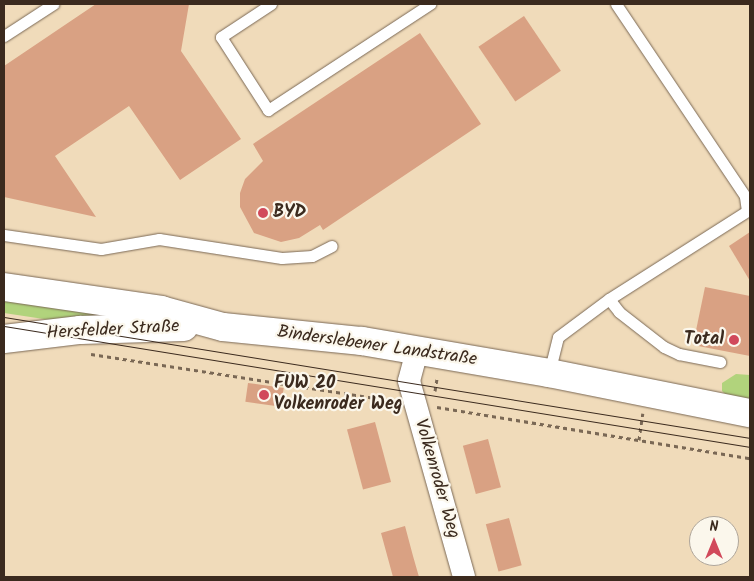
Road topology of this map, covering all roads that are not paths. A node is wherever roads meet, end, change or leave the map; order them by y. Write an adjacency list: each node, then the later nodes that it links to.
1 (53, 4): 5 (lane)
2 (272, 4): 3 (lane)
3 (430, 4)
4 (616, 4): 9 (lane)
5 (4, 36)
6 (4, 235): 7 (lane)
7 (332, 246)
8 (4, 287): 10 (main road, Binderslebener Landstraße)
9 (609, 299): 13 (lane); 14 (lane)
10 (222, 327): 11 (main road, Hersfelder Straße); 12 (main road, Binderslebener Landstraße)
11 (4, 340)
12 (417, 351): 14 (main road, Binderslebener Landstraße); 16 (street, Volkenroder Weg)
13 (720, 362)
14 (549, 373): 15 (main road, Binderslebener Landstraße)
15 (750, 413)
16 (464, 577)

